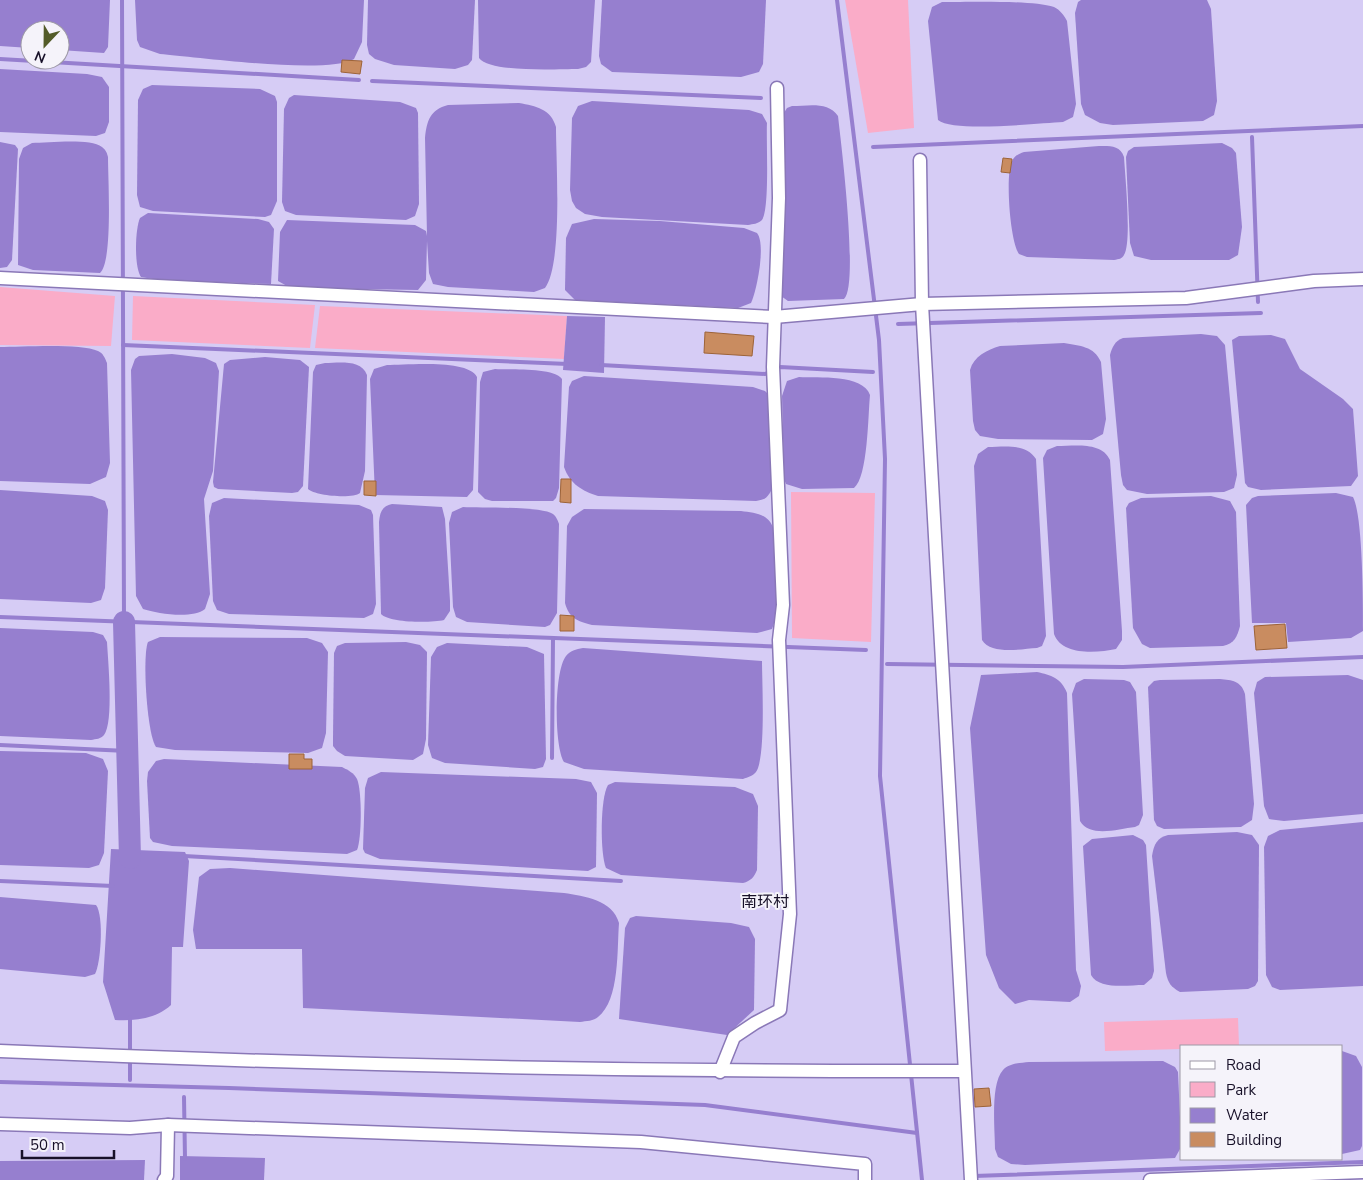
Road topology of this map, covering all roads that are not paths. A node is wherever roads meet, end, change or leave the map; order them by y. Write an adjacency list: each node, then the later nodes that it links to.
1 (776, 88): 6 (lane)
2 (920, 160): 5 (lane)
3 (0, 278): 6 (lane)
4 (1363, 279): 5 (lane)
5 (922, 304): 6 (lane); 8 (lane)
6 (774, 317): 9 (lane)
7 (0, 1051): 9 (lane)
8 (964, 1071): 9 (lane); 15 (lane)
9 (720, 1072)
10 (0, 1124): 11 (lane)
11 (168, 1125): 13 (lane); 14 (lane)
12 (1363, 1172): 16 (lane)
13 (164, 1180)
14 (865, 1180)
15 (971, 1180)
16 (1150, 1180)

